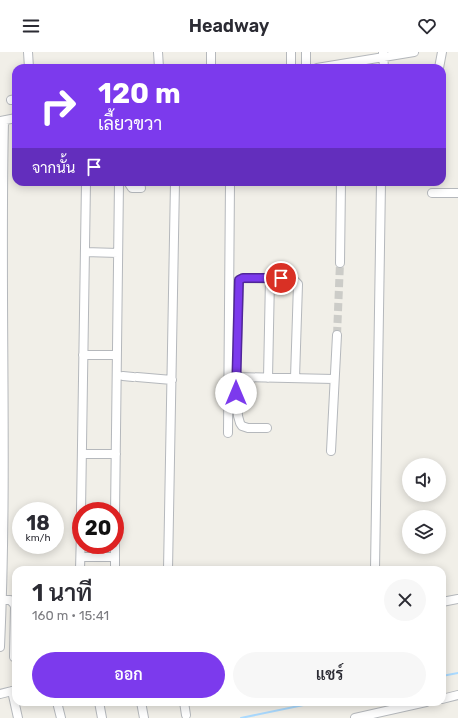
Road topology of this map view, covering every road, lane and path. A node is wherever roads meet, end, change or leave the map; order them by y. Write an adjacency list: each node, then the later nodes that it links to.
1 (28, 52): 9 (street)
2 (158, 52): 10 (street)
3 (211, 52): 11 (street)
4 (291, 52): 12 (street)
5 (306, 52): 13 (street)
6 (414, 52): 8 (street)
7 (442, 52): 16 (street)
8 (383, 54): 14 (street); 15 (street)
9 (29, 64)
10 (159, 64)
11 (211, 64)
12 (292, 64)
13 (306, 64)
14 (345, 64)
15 (384, 64)
16 (440, 64)
17 (12, 119): 18 (street)
18 (2, 121): 19 (street)
19 (2, 177): 32 (street)
20 (86, 186): 30 (street)
21 (119, 186): 31 (street)
22 (131, 186): 27 (street)
23 (175, 186): 43 (street)
24 (230, 186): 45 (street)
25 (341, 186): 33 (street)
26 (381, 186): 58 (street)
27 (141, 188)
28 (432, 193): 29 (street)
29 (458, 193)
30 (85, 252): 31 (street); 36 (street)
31 (118, 254): 37 (street)
32 (2, 258): 47 (street)
33 (340, 263)
34 (270, 278): 39 (street); 40 (street); 41 (street)
35 (337, 335): 42 (street)
36 (83, 355): 37 (street); 48 (street)
37 (116, 355): 49 (street)
38 (123, 376): 43 (street)
39 (236, 377): 40 (street); 44 (street)
40 (268, 378): 41 (street)
41 (295, 378): 42 (street)
42 (334, 379): 46 (street)
43 (172, 380): 57 (street)
44 (267, 428)
45 (228, 433)
46 (331, 451)
47 (2, 452): 60 (street)
48 (82, 454): 49 (street); 50 (street)
49 (116, 454): 51 (street)
50 (81, 502)
51 (115, 502)
52 (115, 554): 54 (street)
53 (81, 557): 54 (street); 55 (street)
54 (115, 558): 56 (street)
55 (80, 566)
56 (114, 566)
57 (168, 566)
58 (374, 566)
59 (458, 599): 61 (street)
60 (2, 600): 62 (street); 63 (street)
61 (446, 601)
62 (12, 602)
63 (0, 647)
64 (12, 691): 65 (street)
65 (0, 694)
66 (458, 695): 67 (street)
67 (446, 697)
68 (16, 706): 75 (street)
69 (58, 706): 76 (street)
70 (100, 706): 77 (street)
71 (142, 706): 78 (street)
72 (185, 706): 74 (street)
73 (408, 706): 79 (street)
74 (186, 715)
75 (18, 718)
76 (61, 718)
77 (102, 718)
78 (144, 718)
79 (355, 718)

